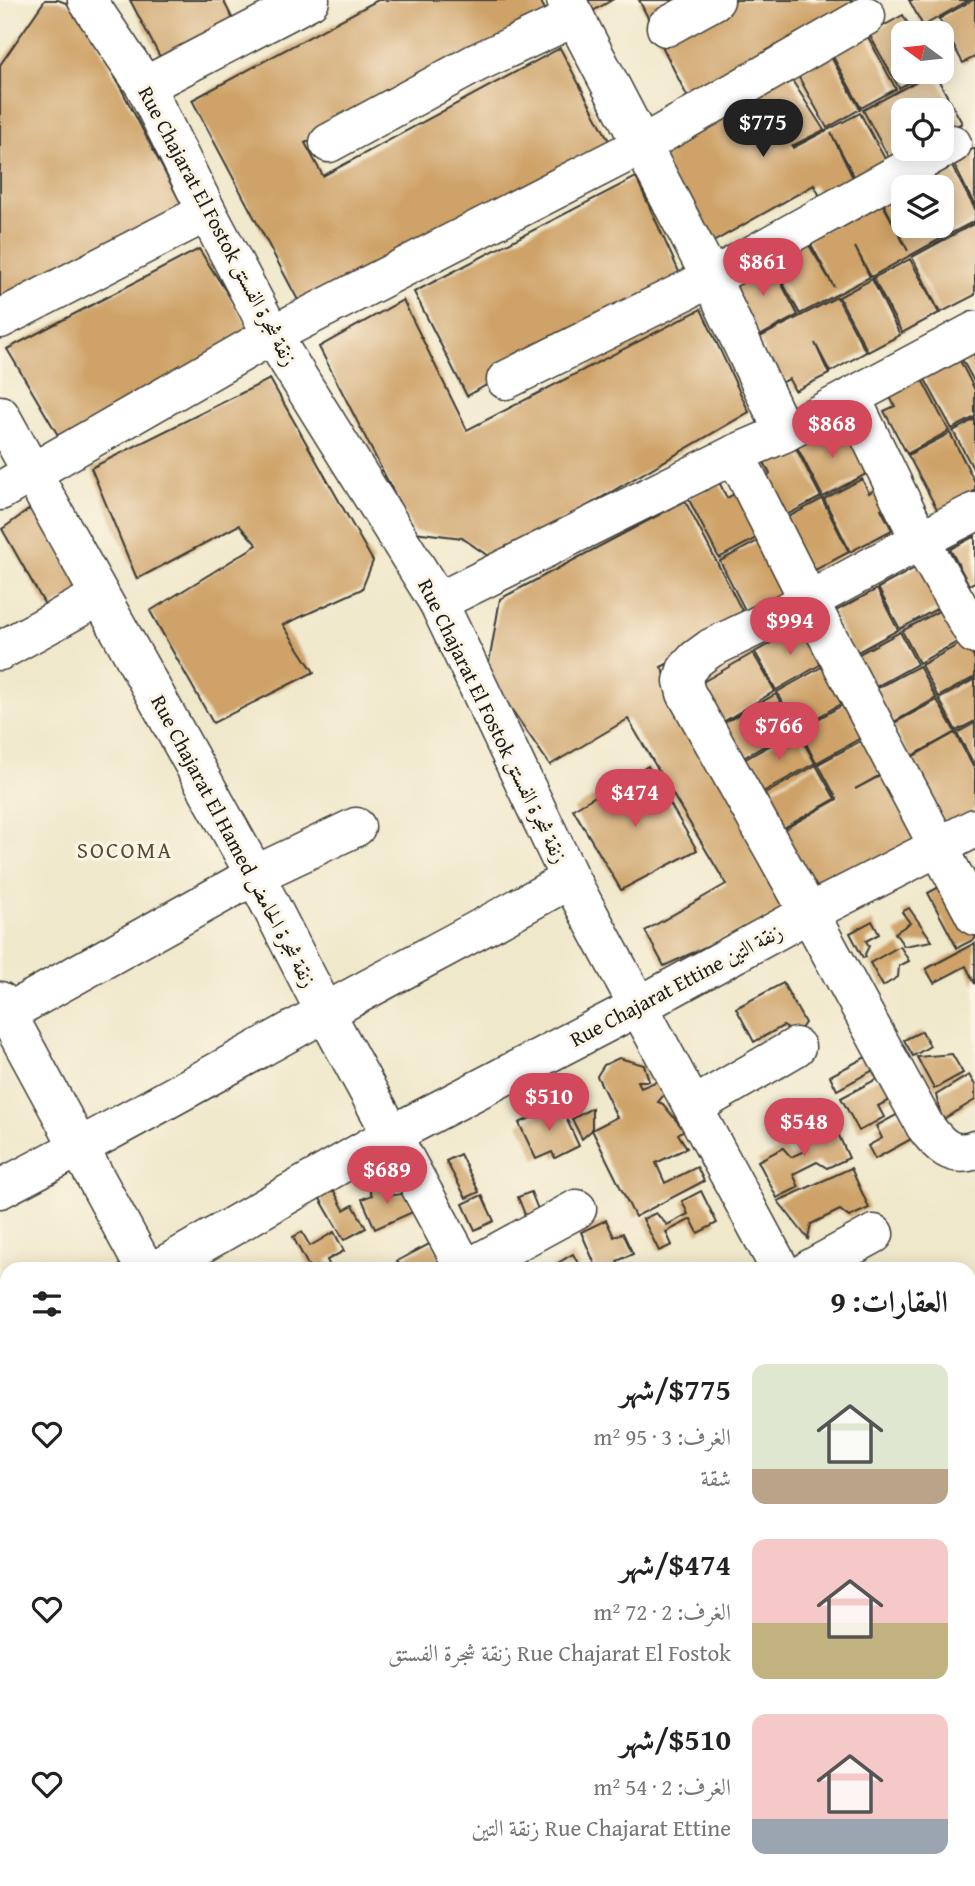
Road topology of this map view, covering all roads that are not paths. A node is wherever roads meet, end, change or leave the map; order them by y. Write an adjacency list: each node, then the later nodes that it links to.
1 (87, 0): 7 (street, Rue Chajarat El Fostok زنقة شجرة الفستق)
2 (310, 0): 7 (street)
3 (715, 0): 6 (street)
4 (570, 9): 8 (street); 9 (street)
5 (866, 16): 9 (street)
6 (666, 27)
7 (145, 86): 11 (street, Rue Chajarat El Fostok زنقة شجرة الفستق)
8 (329, 143)
9 (642, 145): 12 (street); 15 (street)
10 (921, 161): 12 (street)
11 (207, 212): 13 (street); 15 (street, Rue Chajarat El Fostok زنقة شجرة الفستق)
12 (711, 278): 16 (street); 19 (street)
13 (0, 319)
14 (975, 331): 17 (street)
15 (272, 335): 21 (street); 26 (street, Rue Chajarat El Fostok زنقة شجرة الفستق)
16 (506, 380)
17 (851, 397): 19 (street); 23 (street)
18 (0, 415): 21 (street, Rue Chajarat El Hamed زنقة شجرة الحامض)
19 (785, 433): 20 (street)
20 (735, 454): 25 (street); 26 (street)
21 (16, 482): 24 (street, Rue Chajarat El Hamed زنقة شجرة الحامض)
22 (975, 512): 23 (street)
23 (920, 540): 25 (street); 27 (street)
24 (100, 596): 28 (street); 32 (street, Rue Chajarat El Hamed زنقة شجرة الحامض)
25 (809, 601): 31 (street); 34 (street)
26 (438, 602): 33 (street, Rue Chajarat El Fostok زنقة شجرة الفستق)
27 (975, 635)
28 (0, 651)
29 (356, 827): 32 (street)
30 (975, 828): 31 (street, Rue Chajarat Ettine زنقة التين)
31 (939, 846): 34 (street, Rue Chajarat Ettine زنقة التين); 35 (street)
32 (255, 875): 37 (street); 38 (street, Rue Chajarat El Hamed زنقة شجرة الحامض)
33 (569, 879): 36 (street, Rue Chajarat El Fostok زنقة شجرة الفستق); 38 (street)
34 (809, 914): 36 (street, Rue Chajarat Ettine زنقة التين); 43 (street)
35 (975, 916)
36 (638, 1007): 40 (street, Rue Chajarat El Fostok زنقة شجرة الفستق); 41 (street, Rue Chajarat Ettine زنقة التين)
37 (2, 1011): 42 (street)
38 (325, 1012): 41 (street, Rue Chajarat El Hamed زنقة شجرة الحامض); 42 (street)
39 (796, 1047): 40 (street)
40 (693, 1107): 51 (street, Rue Chajarat El Fostok زنقة شجرة الفستق)
41 (393, 1134): 48 (street, Rue Chajarat Ettine زنقة التين); 49 (street, Rue Chajarat El Hamed زنقة شجرة الحامض)
42 (80, 1147): 44 (street); 47 (street)
43 (975, 1150)
44 (0, 1189)
45 (576, 1209): 50 (street)
46 (874, 1234): 52 (street)
47 (141, 1262)
48 (170, 1262)
49 (462, 1262)
50 (479, 1262)
51 (781, 1262)
52 (800, 1262)

